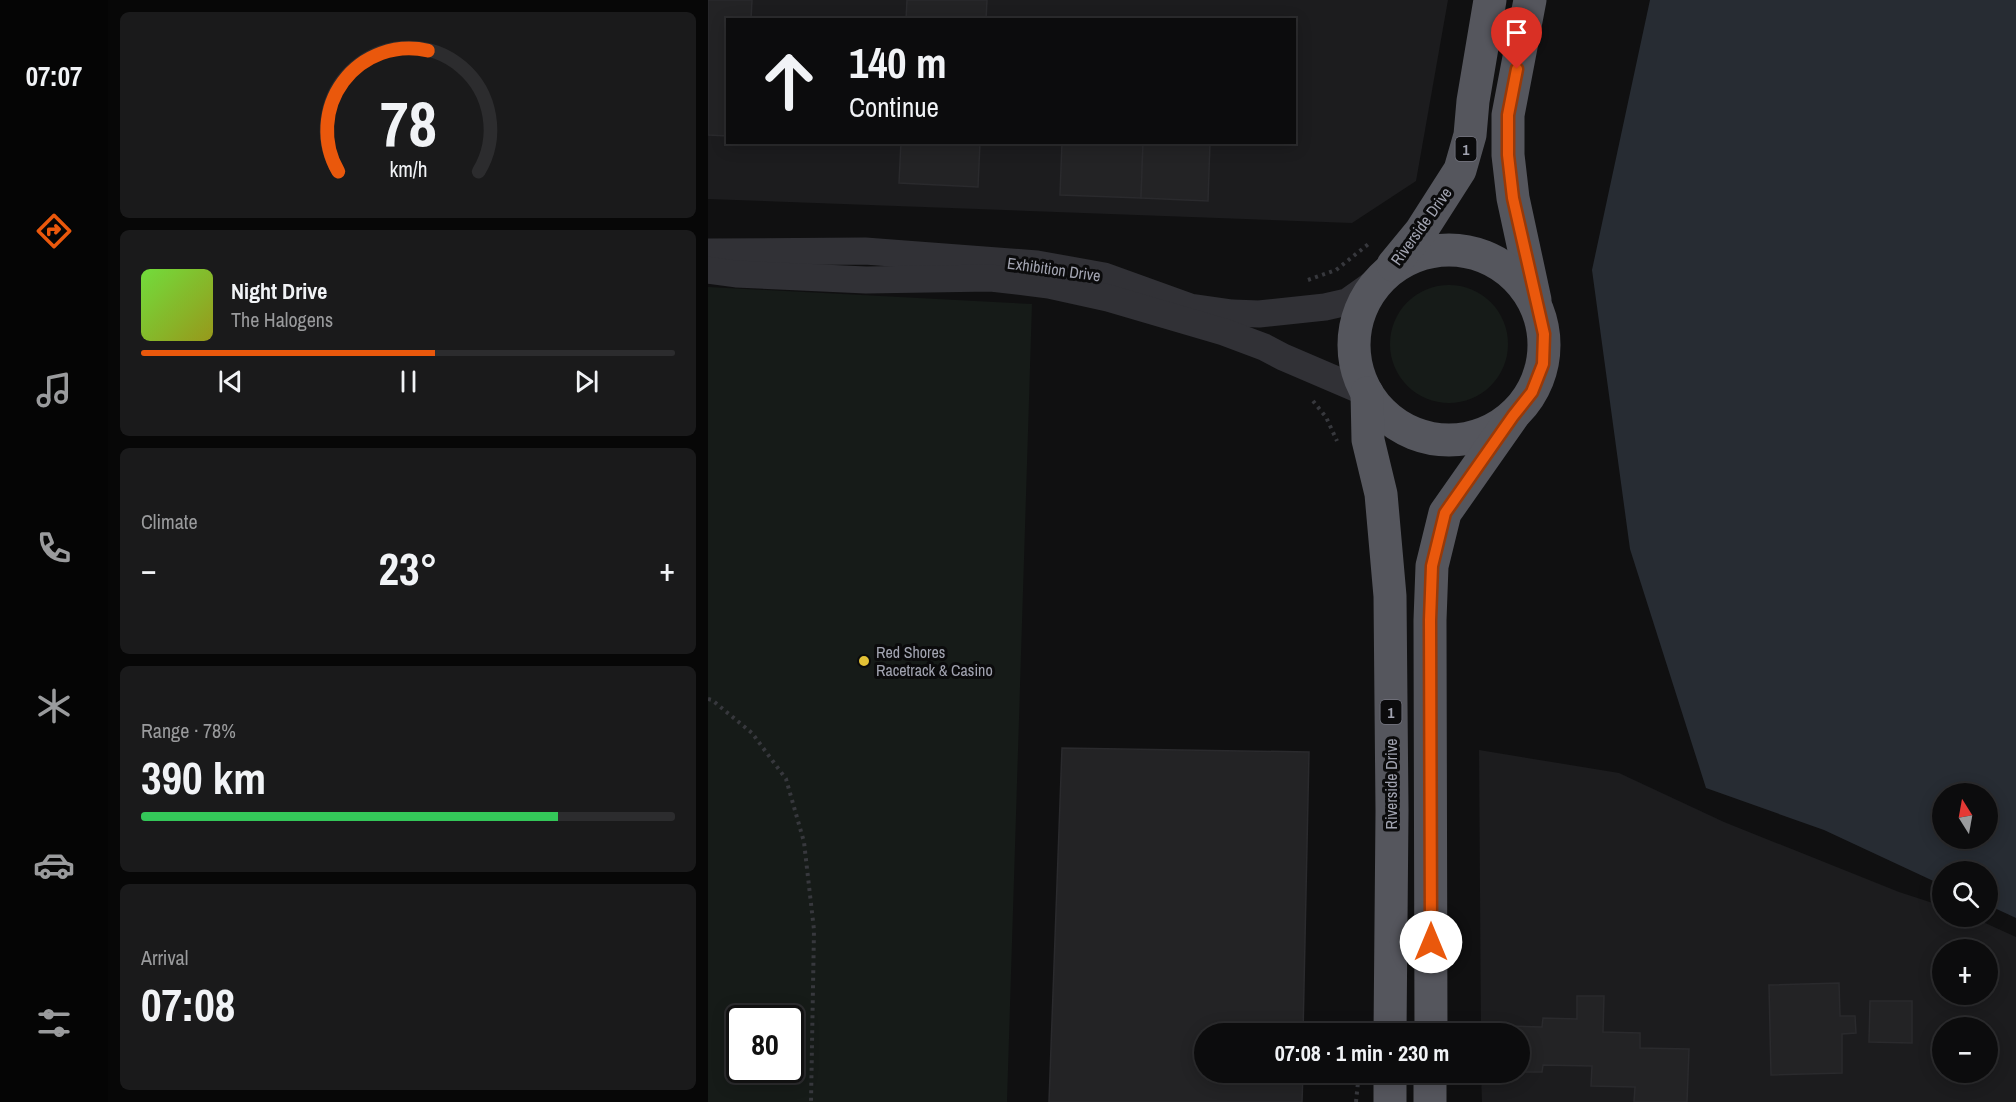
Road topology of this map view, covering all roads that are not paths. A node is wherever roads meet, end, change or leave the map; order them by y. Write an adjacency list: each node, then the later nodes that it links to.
1 (1490, 0): 5 (highway, Riverside Drive / 1)
2 (1530, 0): 6 (highway)
3 (708, 252): 5 (street, Exhibition Drive)
4 (708, 270): 7 (street, Exhibition Drive)
5 (1385, 275): 6 (highway); 7 (highway)
6 (1536, 304): 8 (highway)
7 (1368, 393): 8 (highway); 9 (highway, Riverside Drive / 1)
8 (1513, 416): 10 (highway)
9 (1390, 1023)
10 (1431, 1023)
11 (1390, 1083): 13 (highway)
12 (1431, 1083): 14 (highway)
13 (1390, 1102)
14 (1430, 1102)

